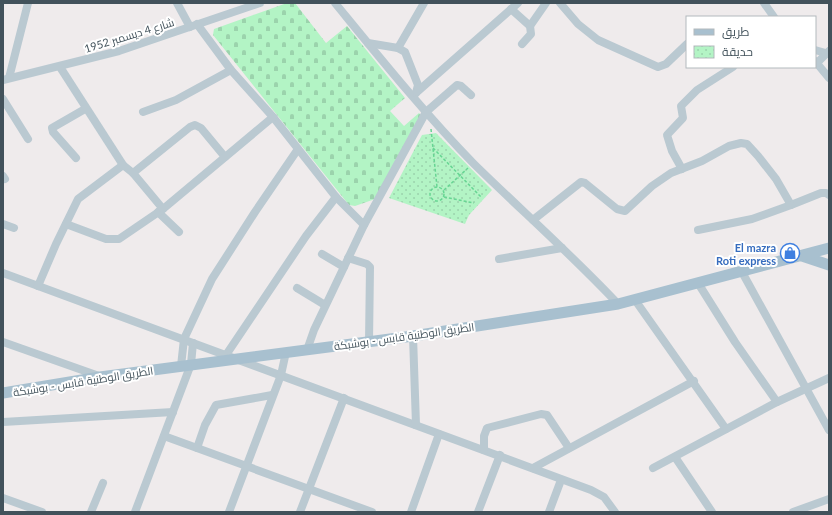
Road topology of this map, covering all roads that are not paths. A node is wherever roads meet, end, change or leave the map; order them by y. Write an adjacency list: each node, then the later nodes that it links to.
1 (28, 3): 27 (street)
2 (177, 3): 12 (street)
3 (260, 3): 12 (street, شارع 4 ديسمبر 1952)
4 (335, 3): 14 (street)
5 (424, 3): 17 (street)
6 (518, 3): 10 (street)
7 (546, 3): 13 (street)
8 (560, 3): 16 (street)
9 (764, 3): 11 (street)
10 (511, 9): 13 (street); 28 (street)
11 (773, 16)
12 (194, 26): 21 (street, شارع 4 ديسمبر 1952); 24 (street)
13 (530, 26): 15 (street)
14 (368, 43): 17 (street); 28 (street)
15 (522, 44)
16 (686, 45)
17 (398, 48): 28 (street)
18 (816, 50): 19 (street)
19 (828, 53): 20 (street)
20 (816, 62): 26 (street)
21 (60, 66): 27 (street, شارع 4 ديسمبر 1952); 31 (street)
22 (716, 68): 25 (street)
23 (731, 68): 25 (street)
24 (231, 70): 32 (street); 34 (street)
25 (721, 74): 40 (street)
26 (829, 78)
27 (6, 79)
28 (415, 94): 33 (street)
29 (471, 95): 33 (street)
30 (3, 99): 35 (street)
31 (86, 109): 38 (street); 39 (street)
32 (143, 112)
33 (428, 113): 47 (street); 48 (street)
34 (273, 117): 36 (street); 37 (street)
35 (28, 139)
36 (298, 149): 43 (street); 72 (street)
37 (225, 157): 41 (street); 45 (street)
38 (76, 158)
39 (123, 166): 41 (street); 50 (street)
40 (682, 169): 44 (street); 48 (street)
41 (133, 173): 45 (street)
42 (829, 196): 44 (street)
43 (336, 197): 46 (street); 78 (street)
44 (791, 205): 53 (street)
45 (160, 210): 50 (street); 54 (street)
46 (354, 215): 47 (street); 51 (street)
47 (370, 215): 51 (street)
48 (533, 220): 55 (street)
49 (3, 224): 52 (street)
50 (66, 224): 66 (street)
51 (364, 225): 59 (street)
52 (14, 228)
53 (698, 230)
54 (179, 232)
55 (562, 248): 60 (street); 69 (street)
56 (829, 248): 58 (main road, الطريق الوطنية قابس - بوشبكة)
57 (322, 254): 62 (street)
58 (801, 256): 61 (main road); 63 (main road, الطريق الوطنية قابس - بوشبكة)
59 (348, 258): 62 (street); 74 (street)
60 (499, 259)
61 (829, 265)
62 (344, 267): 70 (street)
63 (742, 272): 65 (main road, الطريق الوطنية قابس - بوشبكة); 85 (street)
64 (3, 273): 66 (street)
65 (698, 283): 68 (main road, الطريق الوطنية قابس - بوشبكة); 89 (street)
66 (38, 286): 72 (street)
67 (297, 288): 70 (street)
68 (635, 300): 69 (main road, الطريق الوطنية قابس - بوشبكة); 84 (street)
69 (618, 304): 71 (main road, الطريق الوطنية قابس - بوشبكة)
70 (325, 305): 76 (street)
71 (413, 336): 74 (main road, الطريق الوطنية قابس - بوشبكة); 92 (street)
72 (184, 340): 75 (street); 80 (street)
73 (3, 342): 82 (street)
74 (369, 342): 76 (main road, الطريق الوطنية قابس - بوشبكة)
75 (193, 343): 78 (street); 80 (street)
76 (307, 350): 77 (main road, الطريق الوطنية قابس - بوشبكة)
77 (286, 352): 79 (main road, الطريق الوطنية قابس - بوشبكة); 81 (street)
78 (226, 355): 79 (street)
79 (238, 359): 80 (main road, الطريق الوطنية قابس - بوشبكة); 81 (street)
80 (186, 365): 82 (main road, الطريق الوطنية قابس - بوشبكة); 90 (street)
81 (281, 375): 87 (street); 88 (street)
82 (100, 377): 86 (main road, الطريق الوطنية قابس - بوشبكة)
83 (829, 378): 85 (street)
84 (694, 382): 93 (street); 98 (street)
85 (807, 388): 89 (street); 94 (street)
86 (3, 393)
87 (272, 396): 97 (street); 102 (street)
88 (344, 398): 92 (street); 107 (street)
89 (777, 402): 93 (street)
90 (173, 412): 91 (street); 96 (street)
91 (3, 422)
92 (416, 425): 95 (street)
93 (726, 430): 101 (street)
94 (829, 430)
95 (439, 434): 99 (street); 116 (street)
96 (164, 436): 97 (street); 113 (street)
97 (197, 448): 102 (street)
98 (569, 448): 99 (street); 103 (street)
99 (484, 450): 100 (street)
100 (500, 455): 103 (street); 117 (street)
101 (675, 457): 104 (street); 120 (street)
102 (246, 465): 107 (street); 114 (street)
103 (533, 468): 105 (street)
104 (654, 468)
105 (561, 480): 118 (street); 119 (street)
106 (103, 483): 112 (street)
107 (308, 490): 110 (street); 115 (street)
108 (3, 498): 111 (street)
109 (829, 499): 121 (street)
110 (369, 511)
111 (42, 512)
112 (91, 512)
113 (135, 512)
114 (229, 512)
115 (300, 512)
116 (411, 512)
117 (478, 512)
118 (549, 512)
119 (615, 512)
120 (712, 512)
121 (793, 512)

